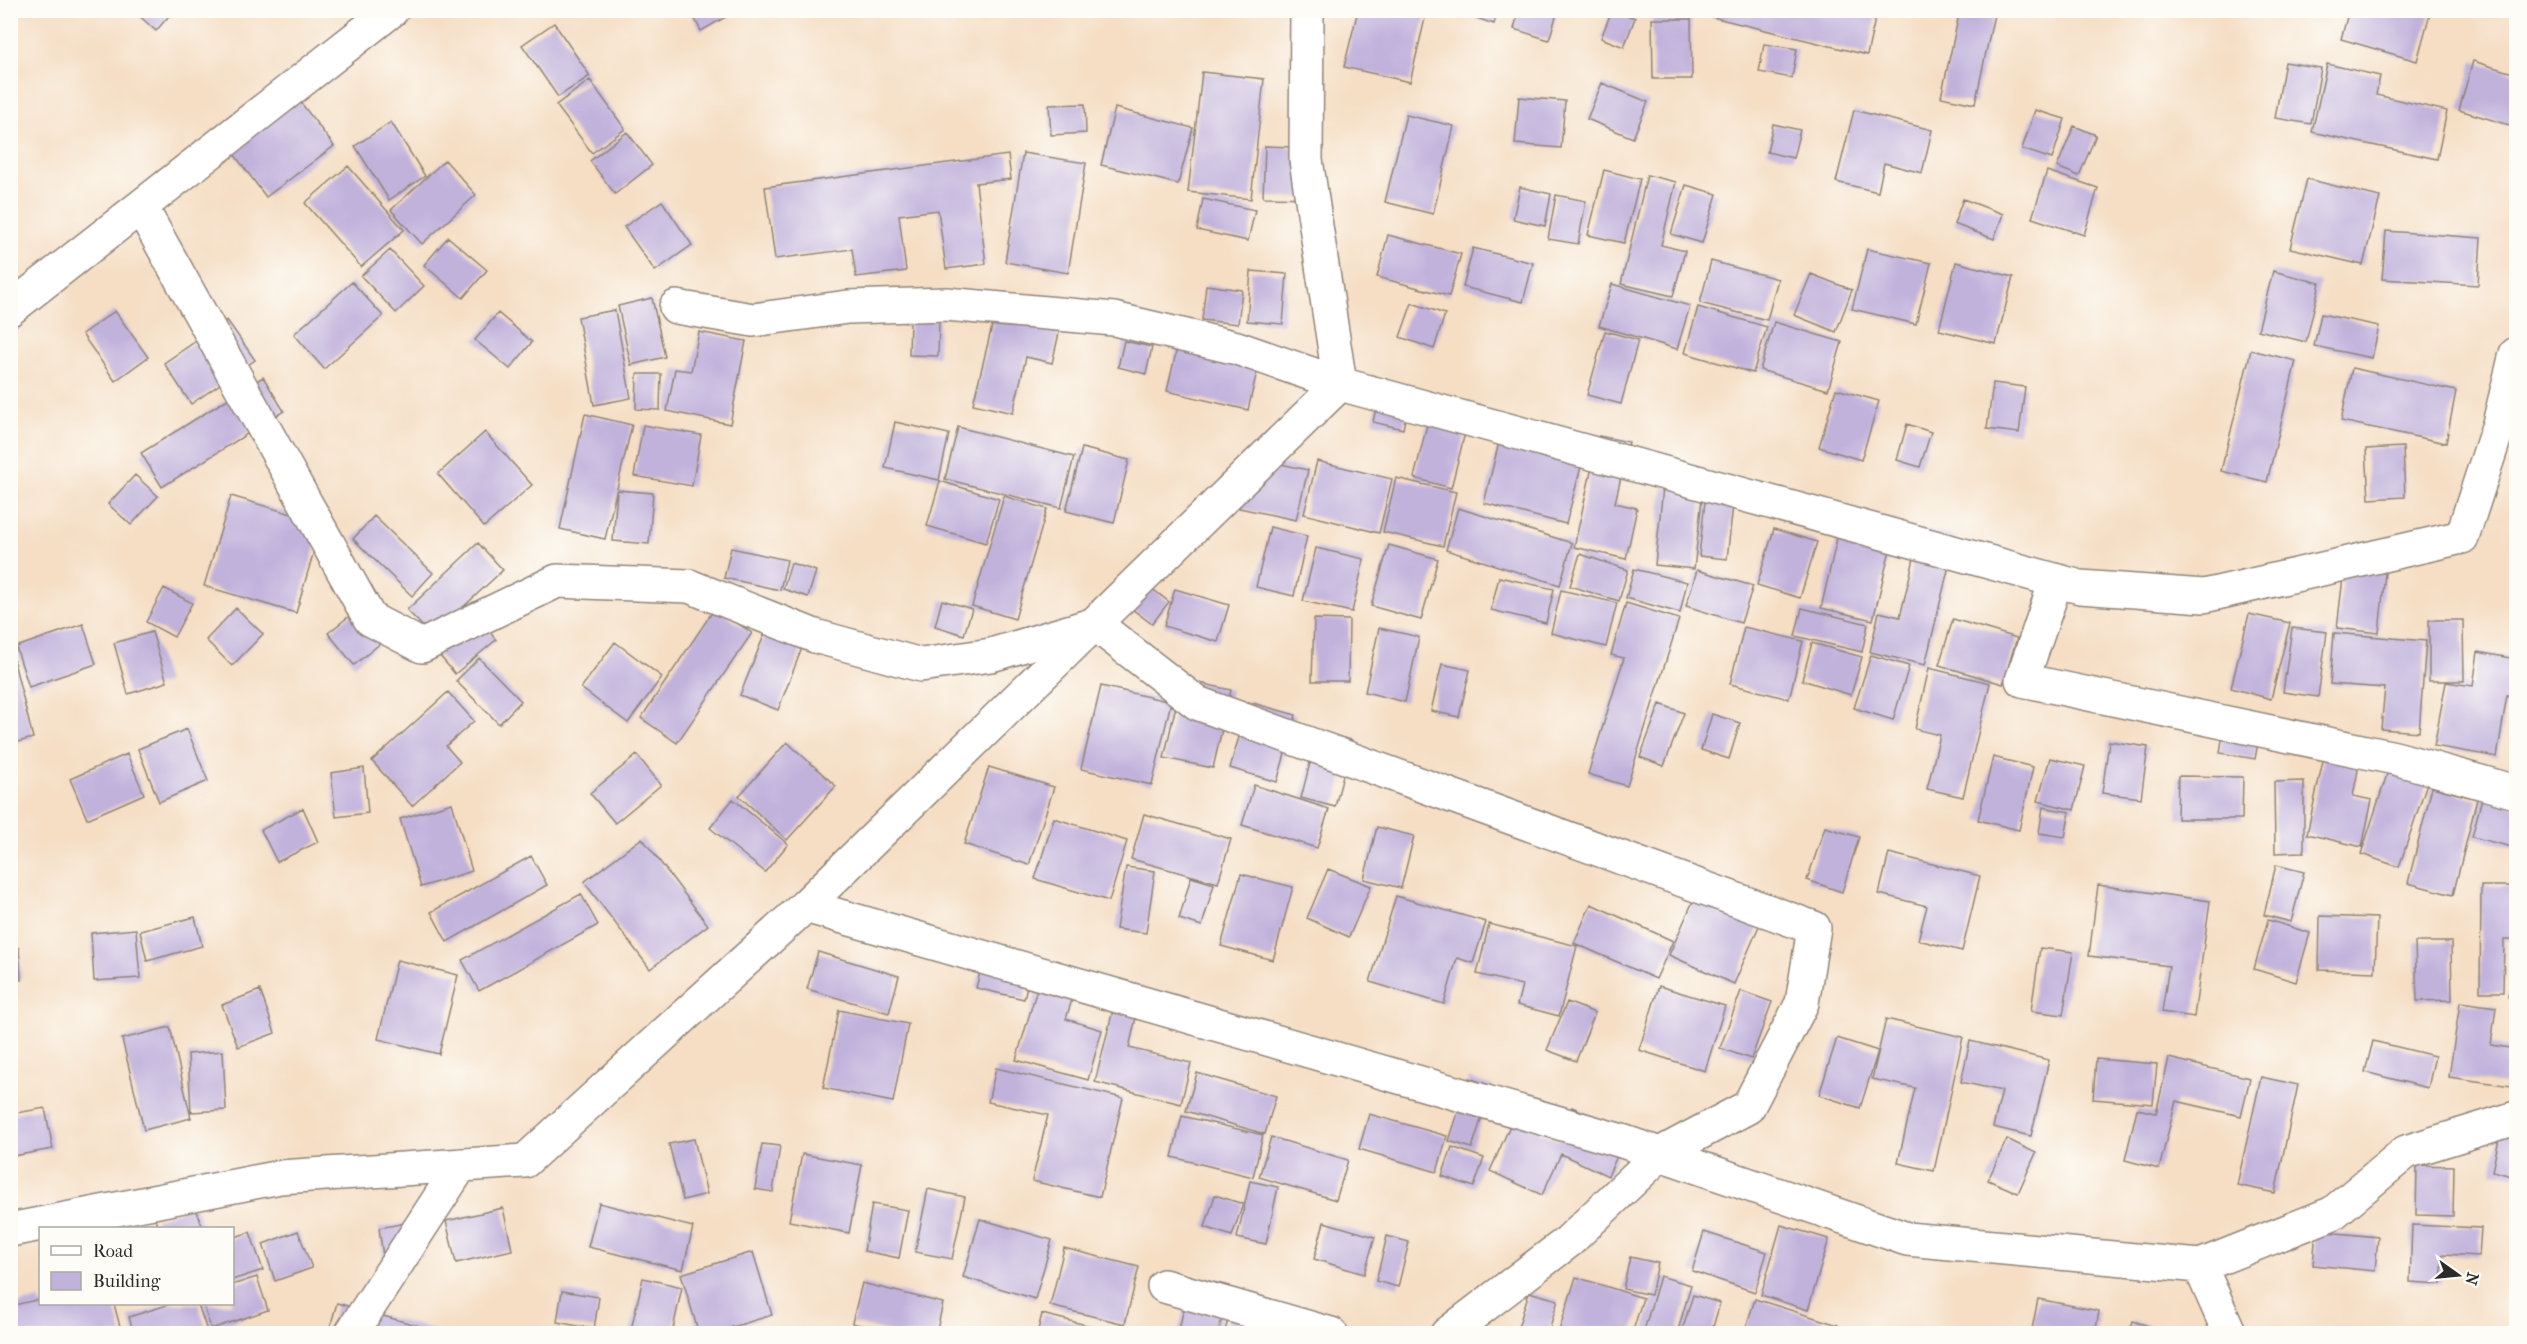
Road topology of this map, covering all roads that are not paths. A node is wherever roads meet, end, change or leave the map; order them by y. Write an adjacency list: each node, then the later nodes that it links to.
1 (392, 10): 3 (street)
2 (1307, 10): 7 (street)
3 (141, 207): 5 (street); 9 (street)
4 (676, 307): 7 (street)
5 (10, 309)
6 (2517, 354): 8 (street)
7 (1340, 384): 8 (street); 9 (street)
8 (2056, 581): 10 (street)
9 (1095, 624): 11 (street); 13 (street)
10 (2517, 792)
11 (805, 906): 13 (street); 14 (street)
12 (2517, 1118): 16 (street)
13 (1660, 1154): 16 (street); 20 (street)
14 (461, 1165): 15 (street); 18 (street)
15 (10, 1230)
16 (2200, 1266): 21 (street)
17 (1164, 1286): 19 (street)
18 (351, 1334)
19 (1331, 1334)
20 (1448, 1334)
21 (2230, 1334)

